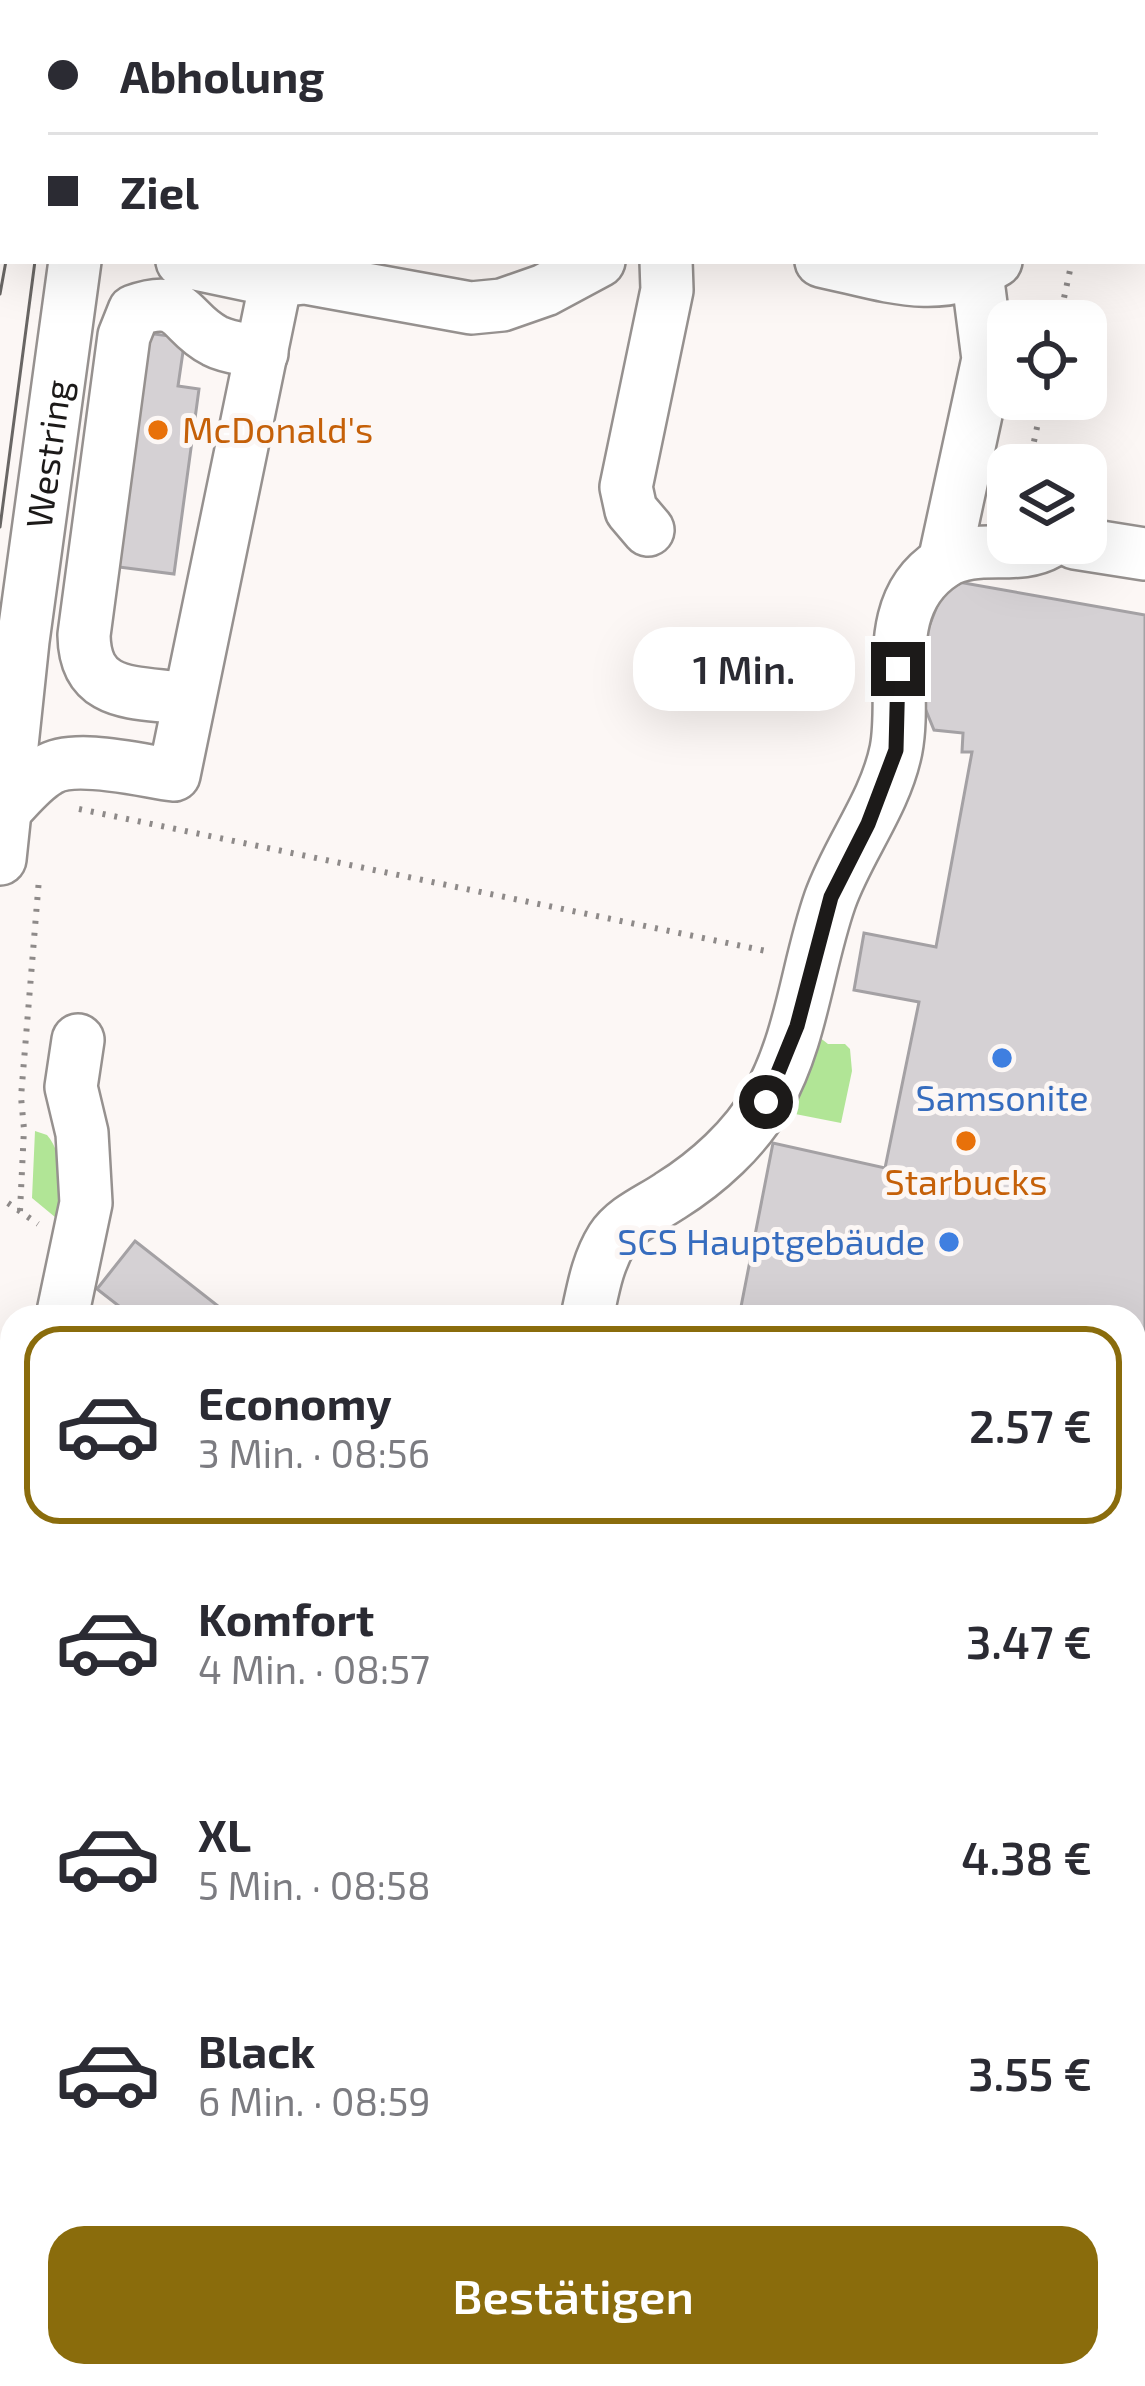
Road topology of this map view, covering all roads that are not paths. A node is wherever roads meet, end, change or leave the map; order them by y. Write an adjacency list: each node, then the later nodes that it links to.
1 (197, 264): 7 (street)
2 (593, 264): 7 (street)
3 (666, 264): 9 (street)
4 (837, 264): 5 (street)
5 (986, 267): 13 (street)
6 (84, 269): 15 (street, Westring)
7 (276, 280): 8 (street)
8 (262, 353): 14 (street); 14 (street)
9 (648, 530)
10 (1107, 548): 12 (street)
11 (987, 551): 13 (street)
12 (1145, 554)
13 (944, 562): 18 (street)
14 (188, 699): 15 (street)
15 (15, 846)
16 (78, 1040): 17 (street)
17 (65, 1305)
18 (590, 1305)

